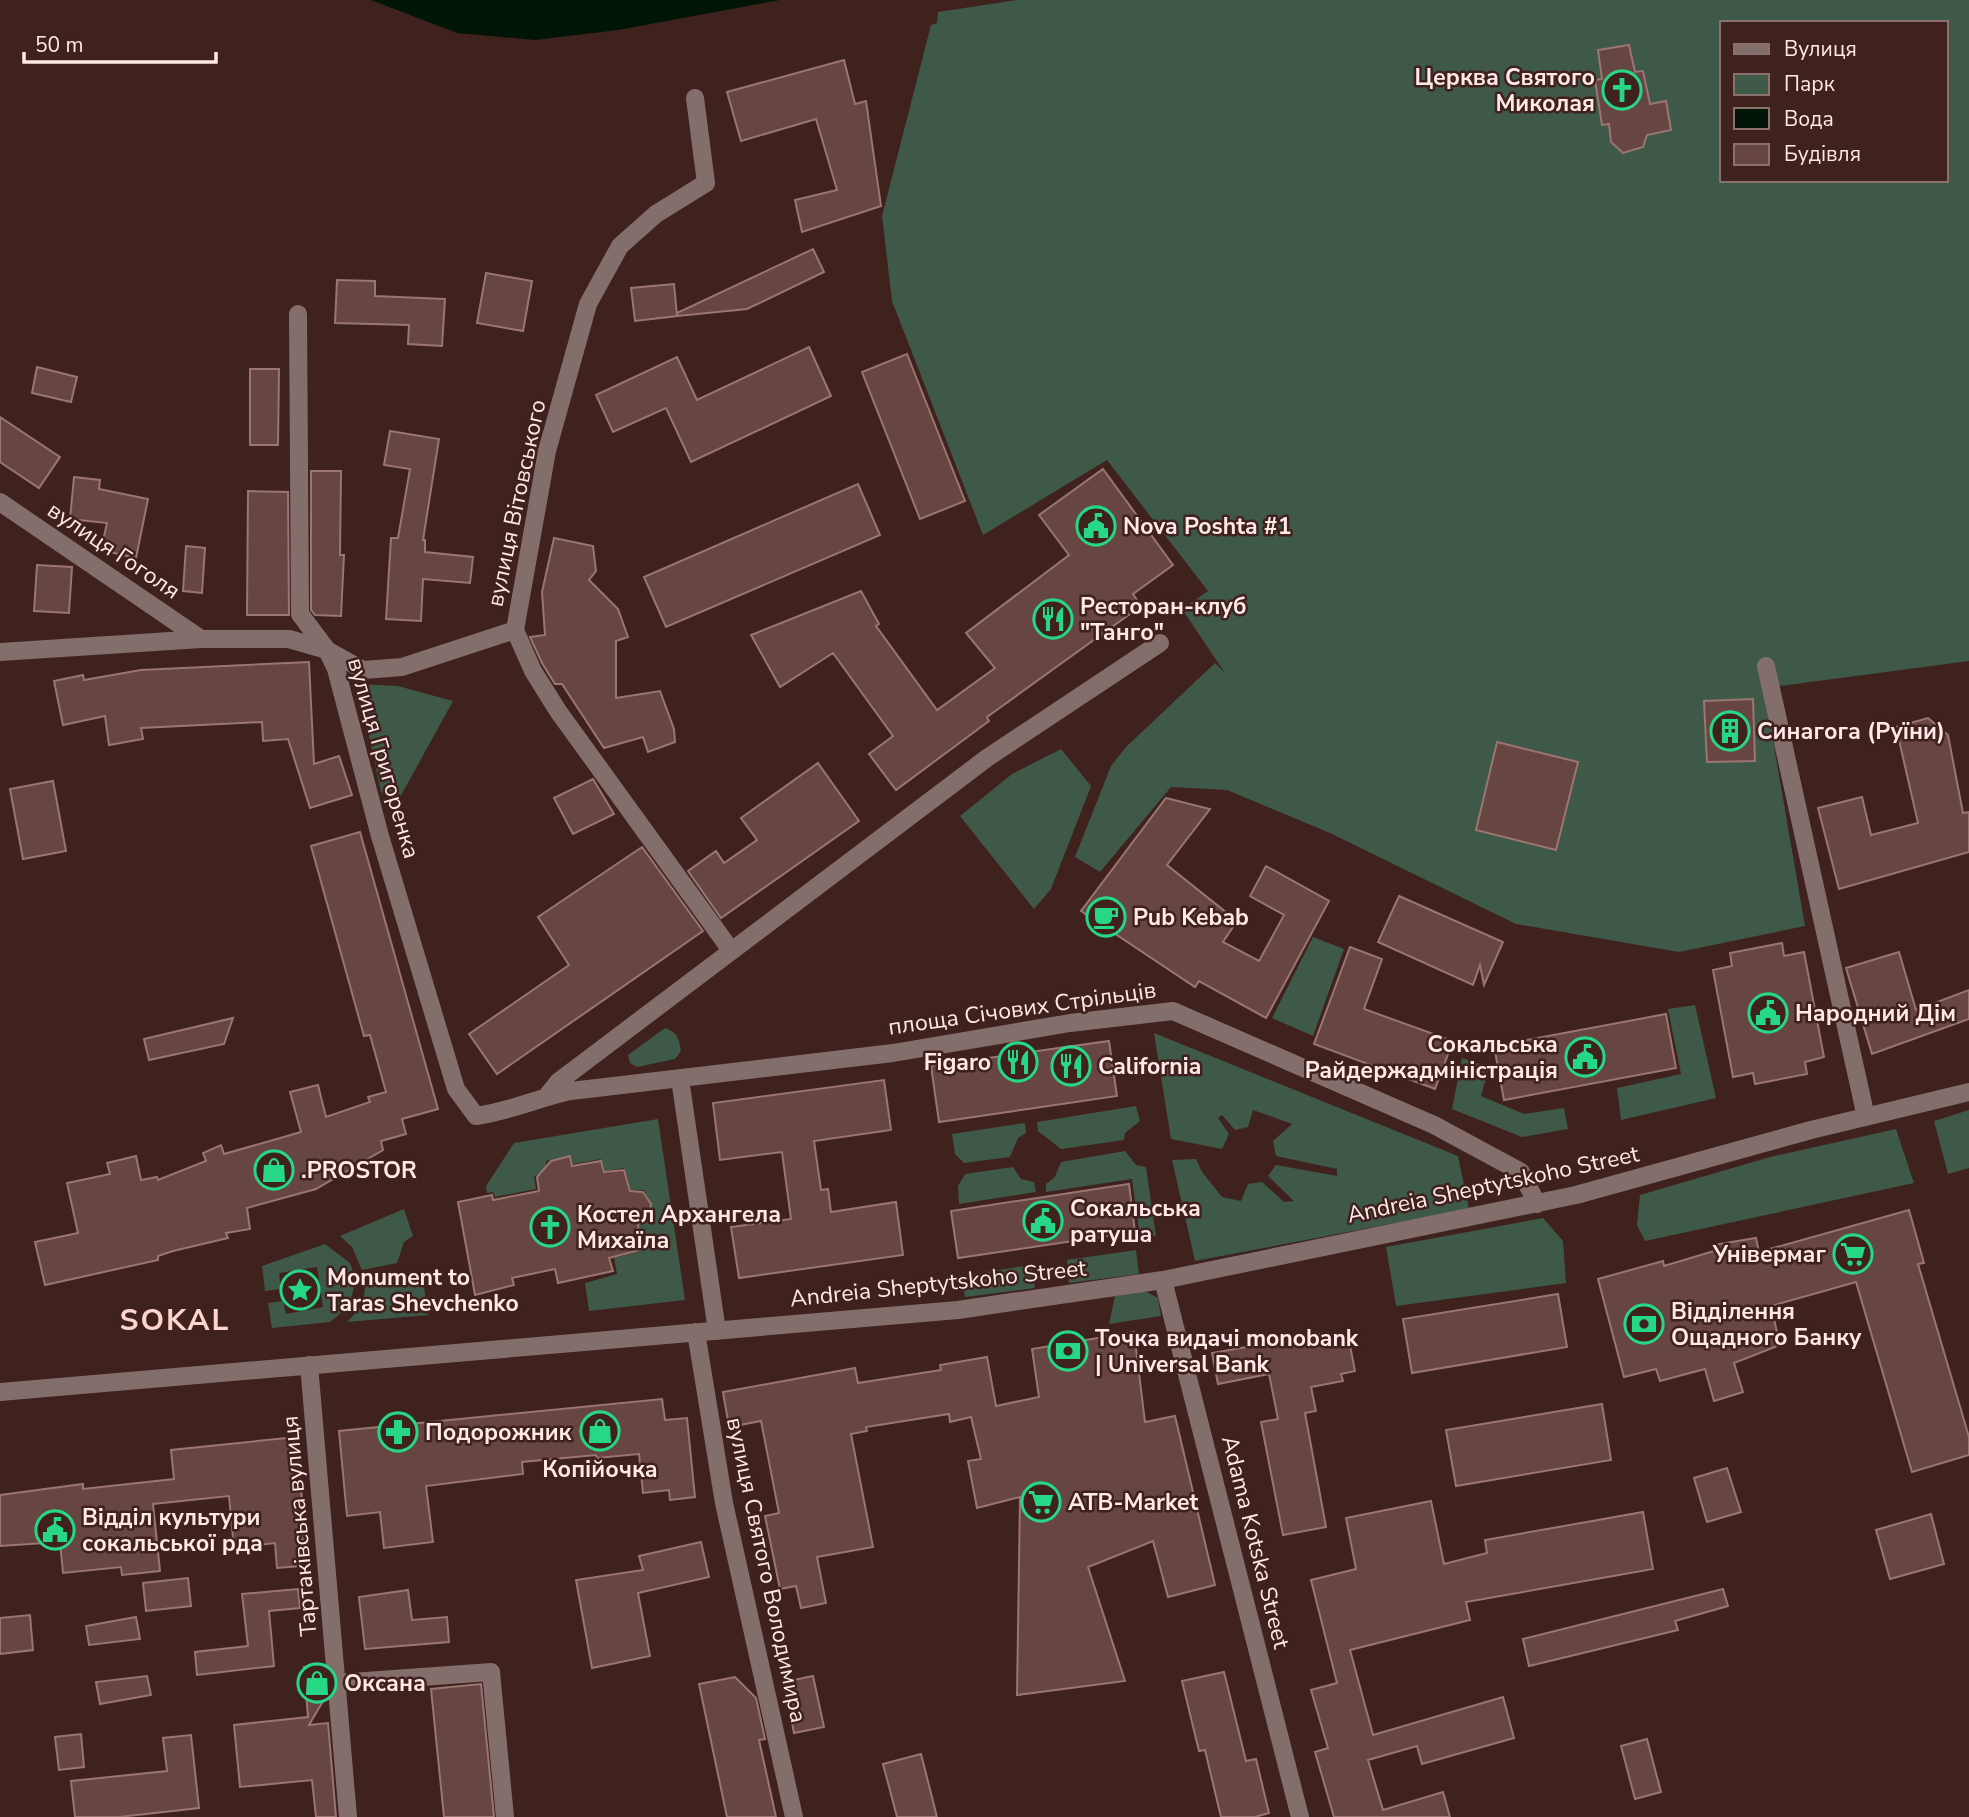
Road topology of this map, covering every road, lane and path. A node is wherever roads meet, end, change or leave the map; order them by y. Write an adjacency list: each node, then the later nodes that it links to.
1 (695, 98): 4 (street, вулиця Вітовського)
2 (298, 314): 7 (street, вулиця Григоренка)
3 (0, 502): 5 (street, вулиця Гоголя)
4 (515, 630): 7 (street); 10 (street, вулиця Вітовського)
5 (201, 639): 7 (street); 8 (street)
6 (1160, 643): 10 (street, площа Січових Стрільців)
7 (327, 650): 12 (street, вулиця Григоренка)
8 (0, 652)
9 (1766, 666): 15 (street)
10 (730, 949): 14 (street, площа Січових Стрільців)
11 (680, 1079): 14 (street, площа Січових Стрільців); 16 (street, площа Січових Стрільців); 18 (street)
12 (456, 1089): 14 (street, площа Січових Стрільців)
13 (1969, 1092): 15 (street, Andreia Sheptytskoho Street)
14 (546, 1097)
15 (1866, 1117): 16 (street, Andreia Sheptytskoho Street)
16 (1537, 1204): 17 (street, Andreia Sheptytskoho Street)
17 (1163, 1280): 18 (street, Andreia Sheptytskoho Street); 26 (street, Adama Kotska Street)
18 (717, 1331): 19 (street, Andreia Sheptytskoho Street)
19 (696, 1332): 20 (street, Andreia Sheptytskoho Street); 25 (street, вулиця Святого Володимира)
20 (309, 1365): 21 (street, Andreia Sheptytskoho Street); 22 (street, Тартаківська вулиця)
21 (0, 1392)
22 (338, 1683): 23 (street, Тартаківська вулиця); 24 (street)
23 (348, 1817)
24 (505, 1817)
25 (794, 1817)
26 (1300, 1817)

